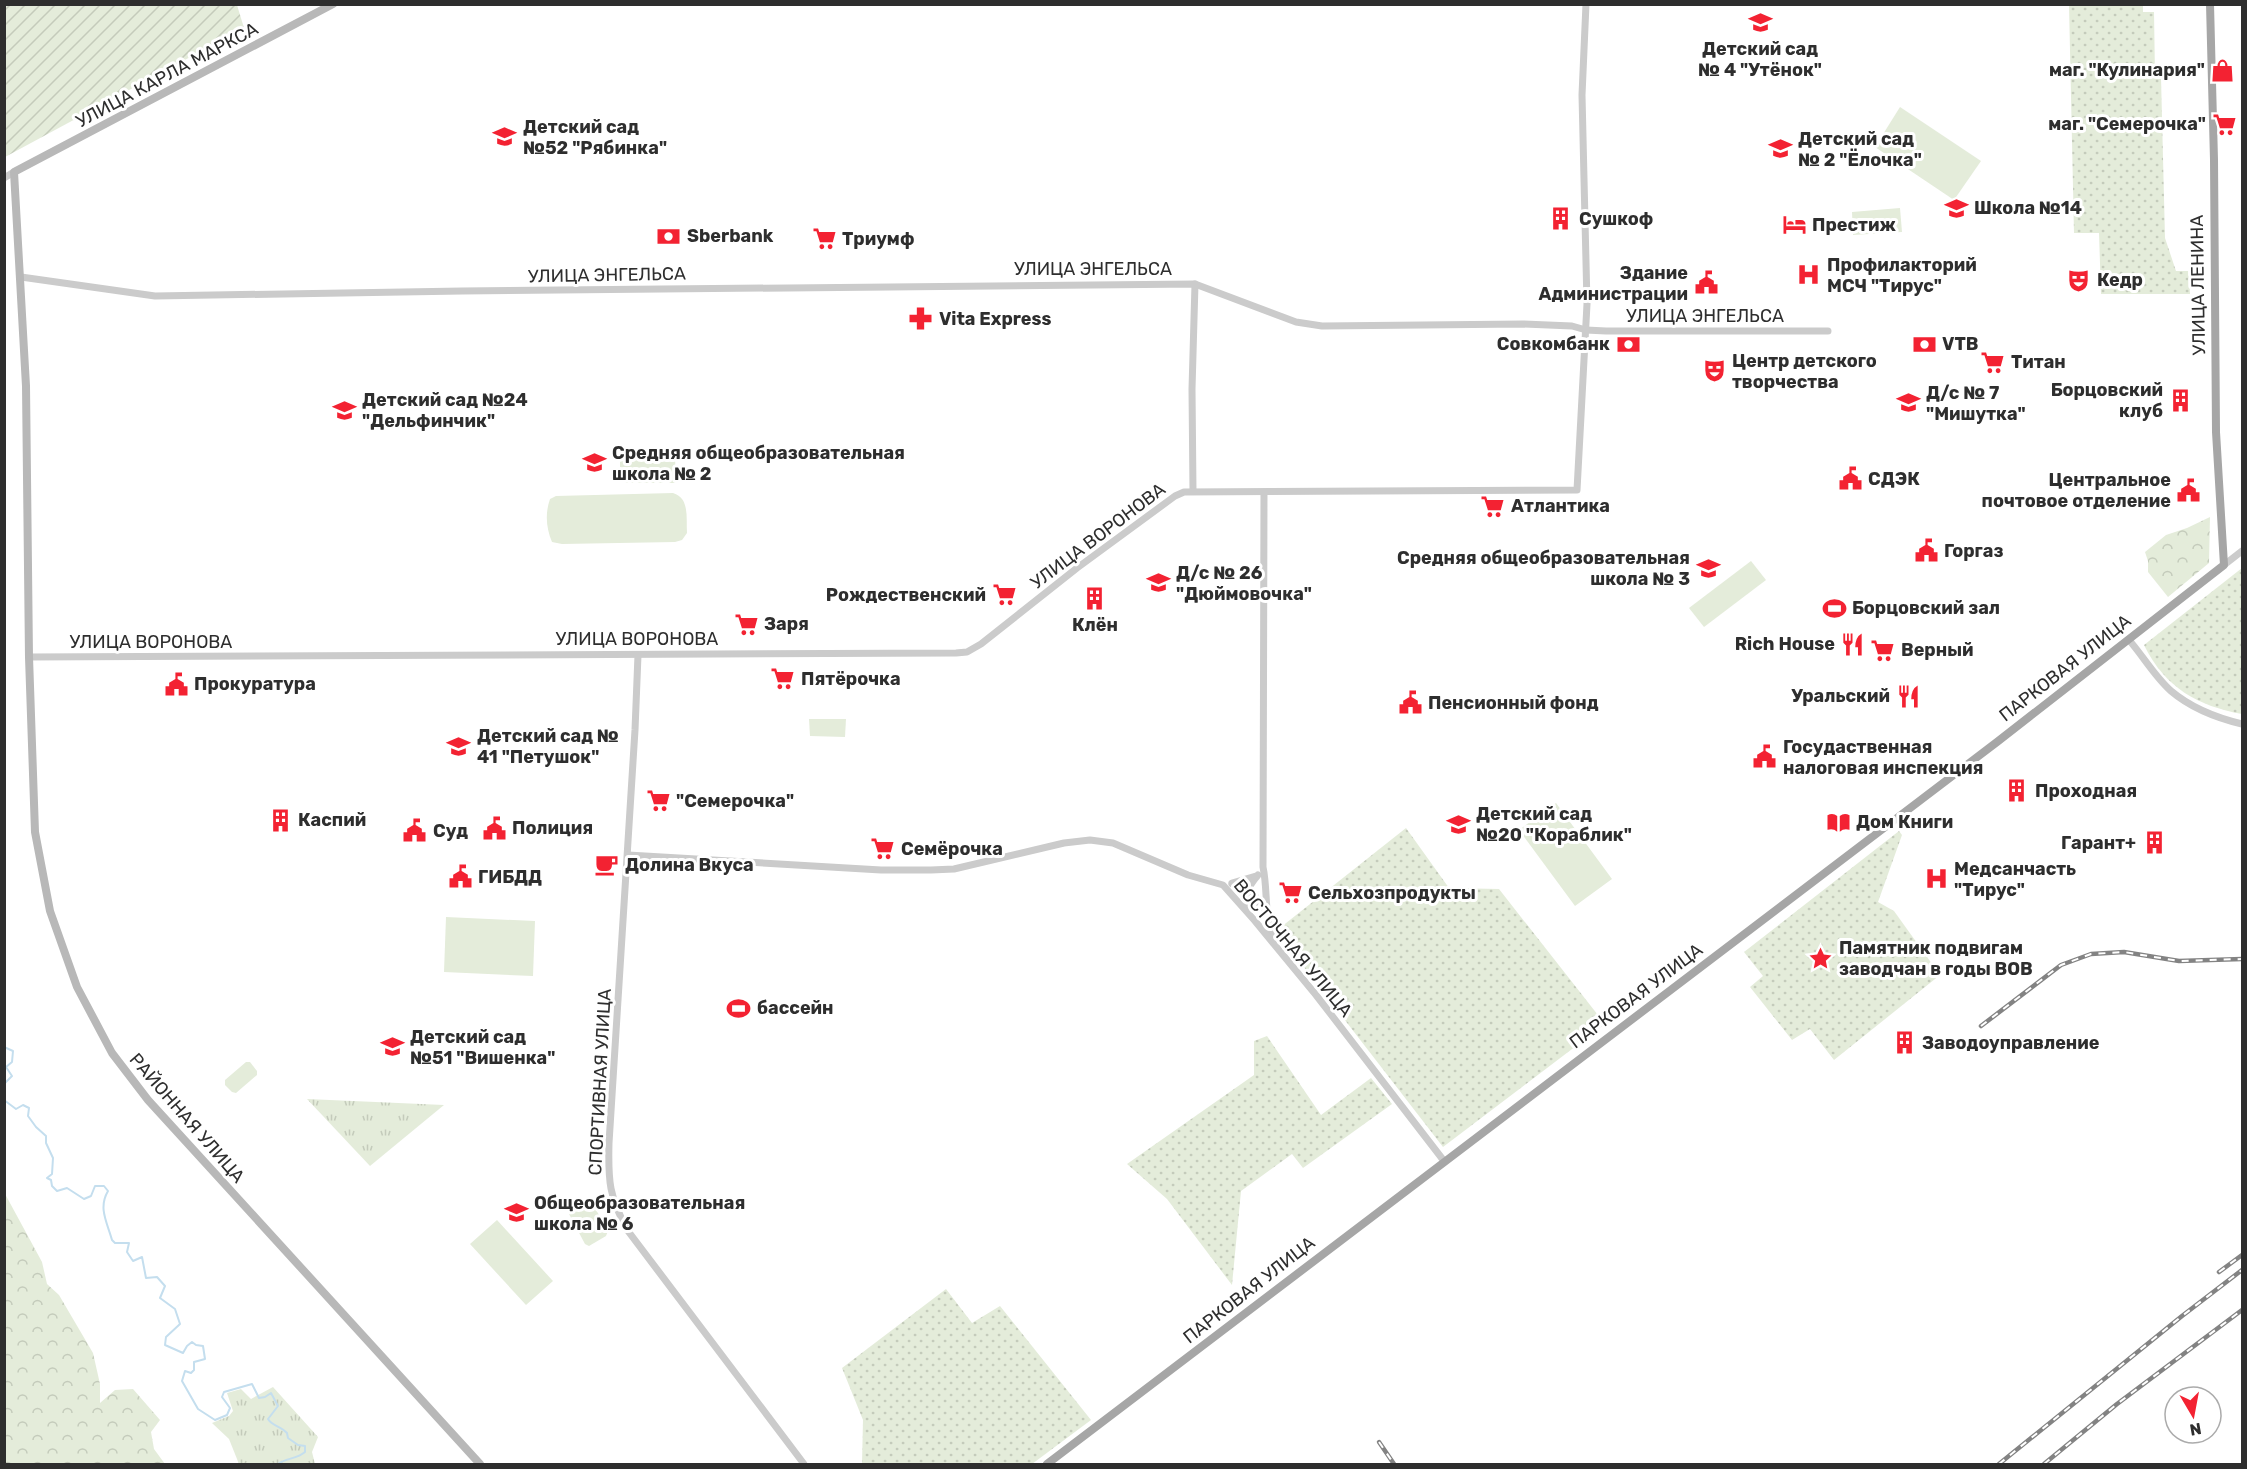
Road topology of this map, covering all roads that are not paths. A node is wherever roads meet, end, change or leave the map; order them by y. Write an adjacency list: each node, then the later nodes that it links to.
1 (333, 4): 4 (main road, УЛИЦА КАРЛА МАРКСА)
2 (1586, 4): 8 (street)
3 (2210, 4): 14 (main road, УЛИЦА ЛЕНИНА)
4 (14, 172): 5 (street); 6 (main road, РАЙОННАЯ УЛИЦА)
5 (4, 178)
6 (21, 277): 7 (street, УЛИЦА ЭНГЕЛЬСА); 17 (main road, РАЙОННАЯ УЛИЦА)
7 (1195, 284): 8 (street, УЛИЦА ЭНГЕЛЬСА); 10 (street, УЛИЦА ЭНГЕЛЬСА)
8 (1586, 330): 9 (street, УЛИЦА ЭНГЕЛЬСА); 12 (street, УЛИЦА ВОРОНОВА)
9 (1828, 331)
10 (1192, 389): 11 (street, УЛИЦА ВОРОНОВА)
11 (1193, 490): 12 (street, УЛИЦА ВОРОНОВА); 16 (street, УЛИЦА ВОРОНОВА)
12 (1264, 492): 20 (street, ВОСТОЧНАЯ УЛИЦА)
13 (2242, 550): 14 (street, ПАРКОВАЯ УЛИЦА)
14 (2224, 565): 15 (main road, ПАРКОВАЯ УЛИЦА)
15 (2129, 640): 18 (street); 32 (main road, ПАРКОВАЯ УЛИЦА)
16 (638, 655): 17 (street, УЛИЦА ВОРОНОВА); 19 (street, СПОРТИВНАЯ УЛИЦА)
17 (29, 657): 33 (main road, РАЙОННАЯ УЛИЦА)
18 (2242, 724)
19 (628, 855): 24 (street, ВОСТОЧНАЯ УЛИЦА); 34 (street, СПОРТИВНАЯ УЛИЦА)
20 (1263, 867): 21 (street); 22 (street, ВОСТОЧНАЯ УЛИЦА)
21 (1258, 875): 23 (street); 25 (street)
22 (1266, 882): 26 (street); 30 (street, ВОСТОЧНАЯ УЛИЦА)
23 (1232, 884): 24 (street); 25 (street)
24 (1223, 885): 27 (street, ВОСТОЧНАЯ УЛИЦА)
25 (1247, 890): 26 (street); 28 (street)
26 (1259, 899): 28 (street); 30 (street)
27 (1237, 901): 28 (street); 29 (street, ВОСТОЧНАЯ УЛИЦА)
28 (1246, 903): 29 (street)
29 (1256, 921): 31 (street, ВОСТОЧНАЯ УЛИЦА)
30 (1269, 924): 31 (street)
31 (1277, 946): 32 (street, ВОСТОЧНАЯ УЛИЦА)
32 (1444, 1161): 35 (main road, ПАРКОВАЯ УЛИЦА)
33 (480, 1464)
34 (804, 1464)
35 (1047, 1464)

